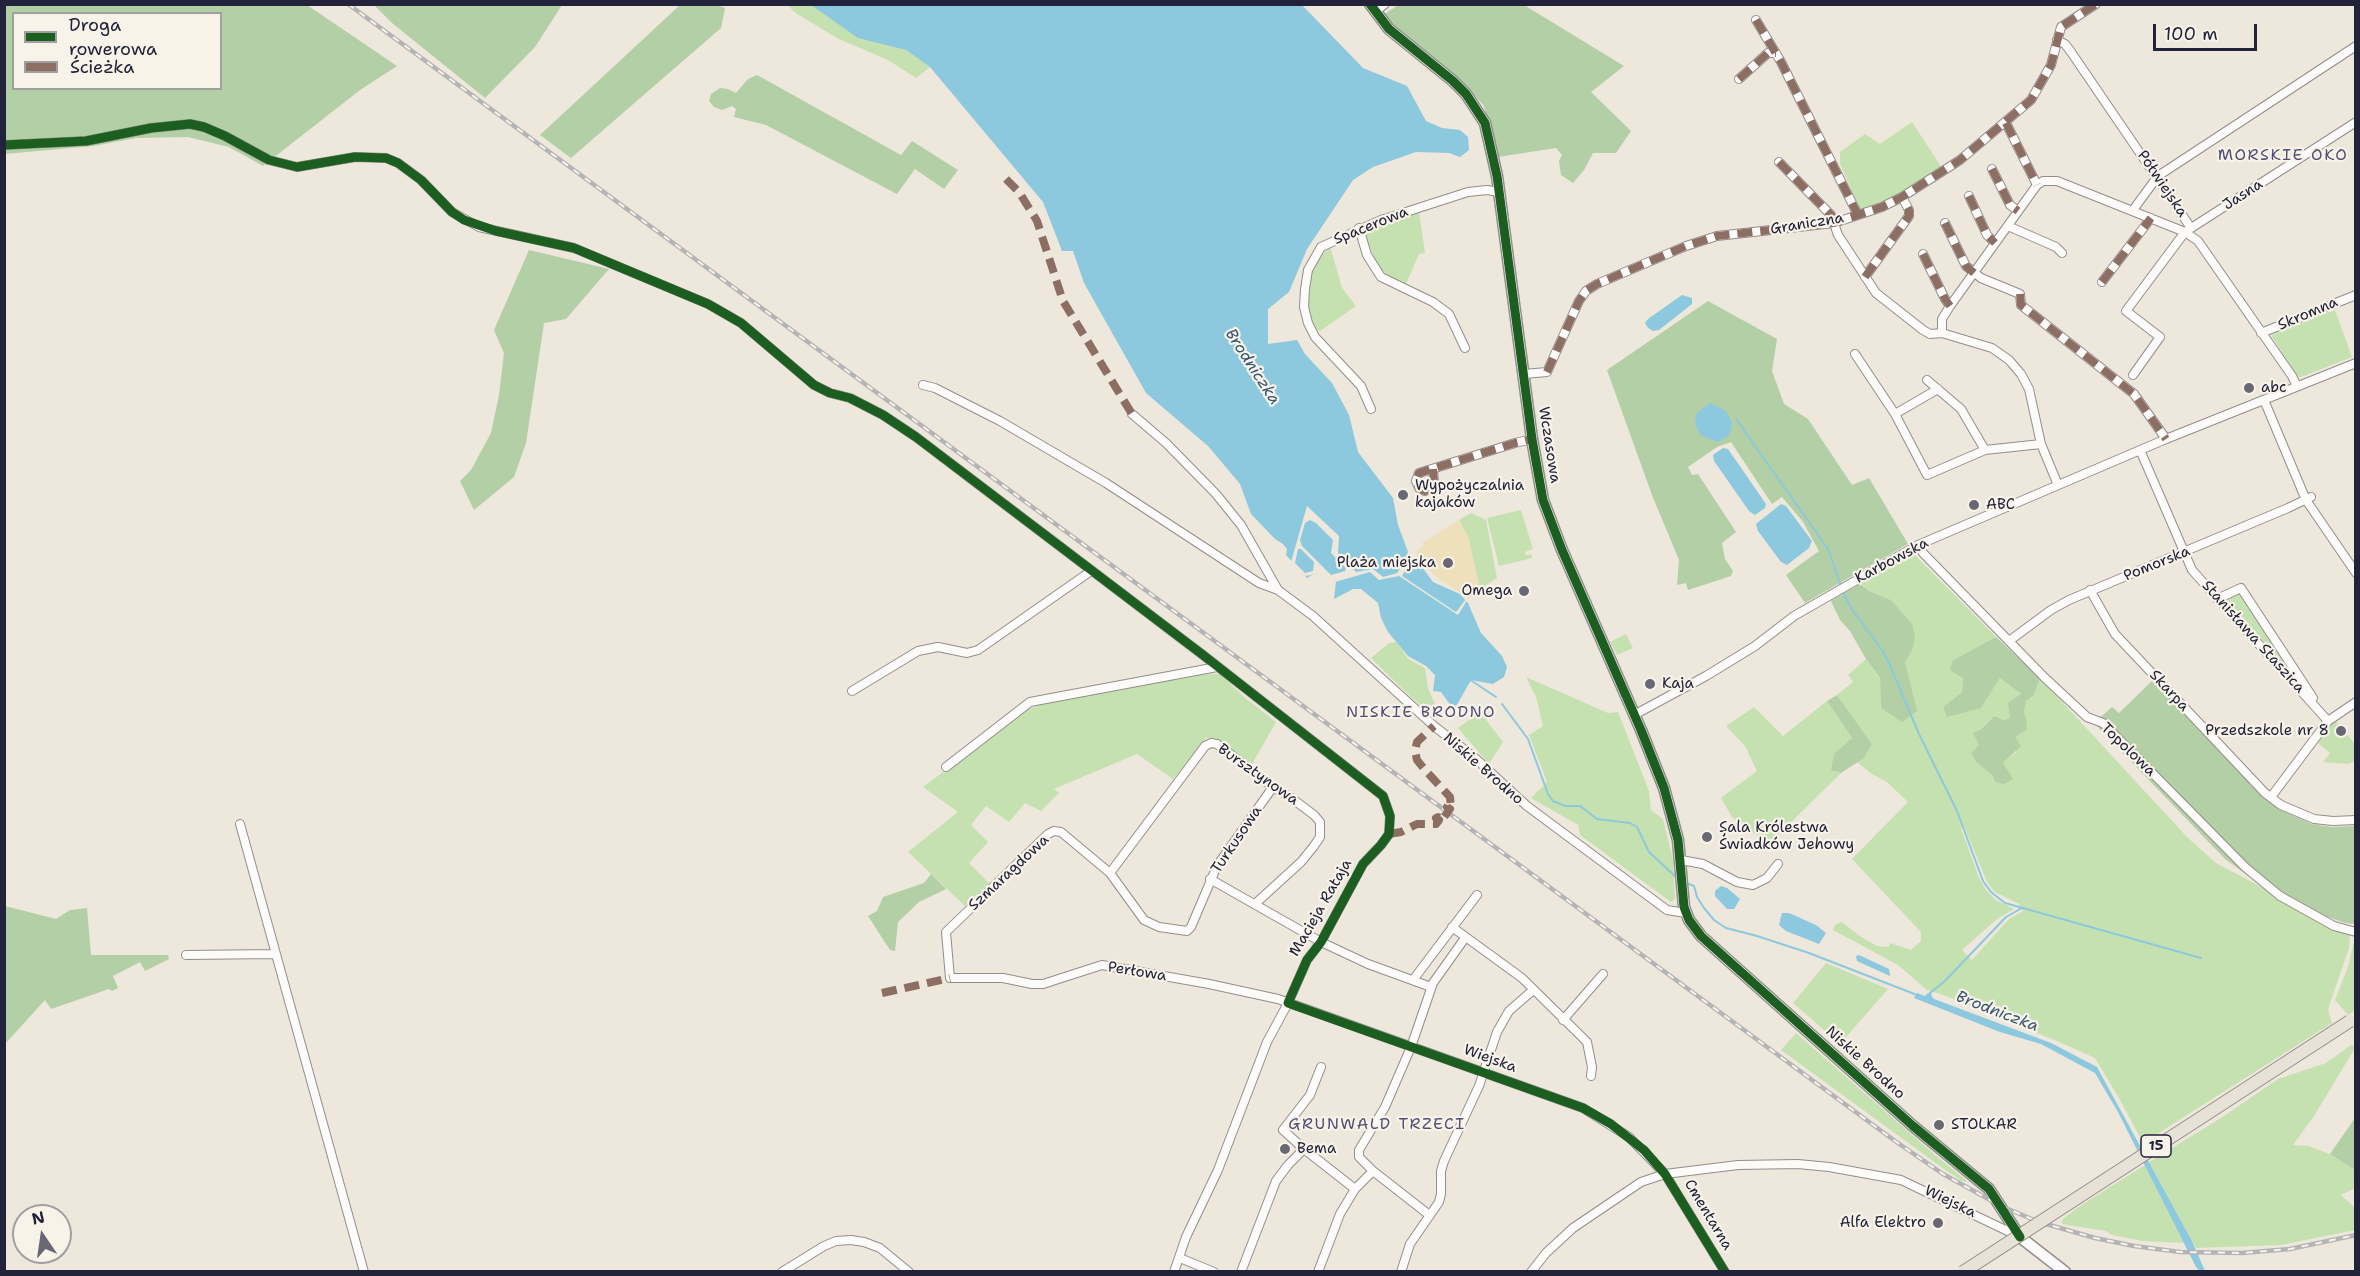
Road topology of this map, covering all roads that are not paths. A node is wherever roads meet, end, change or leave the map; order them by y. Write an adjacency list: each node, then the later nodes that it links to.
1 (1385, 4): 3 (street)
2 (2096, 4): 5 (street, Graniczna)
3 (1373, 8): 16 (street, Wczasowa)
4 (1756, 20): 7 (street)
5 (2057, 40): 10 (street, Graniczna); 14 (street, Półwiejska)
6 (2355, 46): 14 (street)
7 (1776, 53): 8 (street); 21 (street)
8 (1739, 79)
9 (2355, 122): 27 (street, Jasna)
10 (2006, 123): 15 (street); 18 (street, Graniczna)
11 (4, 145): 61 (street)
12 (1779, 162): 23 (street)
13 (1992, 169): 20 (street)
14 (2158, 176): 19 (street); 27 (street, Półwiejska)
15 (2037, 185): 19 (street); 20 (street)
16 (1499, 192): 26 (street, Spacerowa); 41 (street, Wczasowa)
17 (1969, 196): 28 (street)
18 (1902, 197): 21 (street, Graniczna); 32 (street)
19 (2133, 210): 22 (street)
20 (2018, 212): 25 (street)
21 (1858, 215): 23 (street, Graniczna)
22 (2151, 218): 27 (street); 33 (street)
23 (1834, 223): 32 (street); 41 (street, Graniczna)
24 (1945, 223): 31 (street)
25 (2007, 226): 28 (street); 30 (street)
26 (1359, 228): 38 (street); 48 (street, Spacerowa)
27 (2188, 230): 37 (street, Półwiejska); 42 (street, Jasna)
28 (1995, 243): 31 (street)
29 (1923, 254): 35 (street)
30 (2062, 254)
31 (1974, 273): 35 (street); 52 (street)
32 (1865, 277): 36 (street)
33 (2102, 282)
34 (2355, 295): 37 (street, Skromna)
35 (1950, 306): 36 (street)
36 (1942, 333): 53 (street)
37 (2261, 333): 45 (street, Półwiejska)
38 (1465, 348)
39 (1855, 354): 50 (street)
40 (2355, 363): 45 (street, Karbowska)
41 (1524, 374): 51 (street, Wczasowa)
42 (2133, 375)
43 (1927, 380): 46 (street)
44 (923, 385): 63 (street)
45 (2297, 386): 47 (street, Karbowska)
46 (1938, 389): 50 (street); 54 (street)
47 (2264, 400): 52 (street, Karbowska); 58 (street)
48 (1371, 409)
49 (1132, 414): 63 (street, Niskie Brodno)
50 (1895, 414): 54 (street)
51 (1532, 439): 56 (street); 70 (street, Wczasowa)
52 (2166, 439): 55 (street, Karbowska)
53 (2041, 444): 54 (street); 57 (street)
54 (1984, 450)
55 (2140, 450): 57 (street, Karbowska); 60 (street, Stanisława Staszica)
56 (1433, 469)
57 (2058, 485): 59 (street, Karbowska)
58 (2308, 498): 60 (street, Pomorska); 62 (street)
59 (1918, 545): 66 (street, Topolowa); 70 (street, Karbowska)
60 (2184, 553): 64 (street, Pomorska); 65 (street, Stanisława Staszica)
61 (1091, 571): 67 (street); 68 (street)
62 (2355, 573)
63 (1278, 590): 83 (street, Niskie Brodno)
64 (2090, 590): 66 (street, Pomorska); 74 (street, Skarpa)
65 (2217, 599): 71 (street, Stanisława Staszica); 71 (street)
66 (2009, 641): 85 (street, Topolowa)
67 (1217, 667): 72 (street); 87 (street, Macieja Rataja)
68 (852, 691)
69 (2355, 702): 71 (street)
70 (1634, 715): 77 (street, Wczasowa)
71 (2328, 721): 74 (street)
72 (946, 767)
73 (1273, 787): 79 (street, Bursztynowa); 80 (street, Turkusowa); 82 (street, Bursztynowa)
74 (2271, 797): 75 (street, Skarpa)
75 (2355, 820)
76 (240, 824): 88 (street)
77 (1681, 860): 78 (street); 83 (street, Wczasowa)
78 (1778, 864)
79 (1110, 873): 80 (street, Turkusowa); 91 (street, Szmaragdowa)
80 (1210, 879): 82 (street)
81 (1477, 895): 84 (street)
82 (1255, 904): 87 (street)
83 (1686, 914): 107 (street, Niskie Brodno)
84 (1452, 927): 86 (street); 92 (street)
85 (2355, 932)
86 (1465, 938): 93 (street); 94 (street)
87 (1321, 942): 92 (street); 95 (street, Macieja Rataja)
88 (276, 954): 89 (street); 110 (street)
89 (186, 955)
90 (1602, 974): 96 (street)
91 (950, 978): 95 (street, Perłowa)
92 (1413, 980): 93 (street)
93 (1431, 987): 98 (street)
94 (1532, 991): 96 (street); 100 (street)
95 (1288, 1004): 98 (street, Wiejska); 108 (street, Macieja Rataja)
96 (1563, 1020): 101 (street)
97 (2350, 1021): 120 (main road, 15, bridge)
98 (1410, 1047): 100 (street, Wiejska); 103 (street)
99 (1321, 1067): 102 (street)
100 (1483, 1073): 104 (street, Wiejska); 106 (street)
101 (1591, 1076)
102 (1304, 1149): 105 (street); 115 (street)
103 (1373, 1171): 105 (street); 106 (street)
104 (1665, 1174): 107 (street, Wiejska); 118 (street); 119 (street, Cmentarna)
105 (1355, 1189): 116 (street)
106 (1428, 1214): 117 (street)
107 (2020, 1237): 109 (street, Wiejska)
108 (1180, 1258): 113 (street, Macieja Rataja); 114 (street)
109 (2065, 1271): 121 (street)
110 (364, 1272)
111 (782, 1272): 112 (street)
112 (909, 1272)
113 (1174, 1272)
114 (1214, 1272)
115 (1241, 1272)
116 (1318, 1272)
117 (1401, 1272)
118 (1531, 1272)
119 (1725, 1272)
120 (1963, 1272)
121 (2054, 1272)

